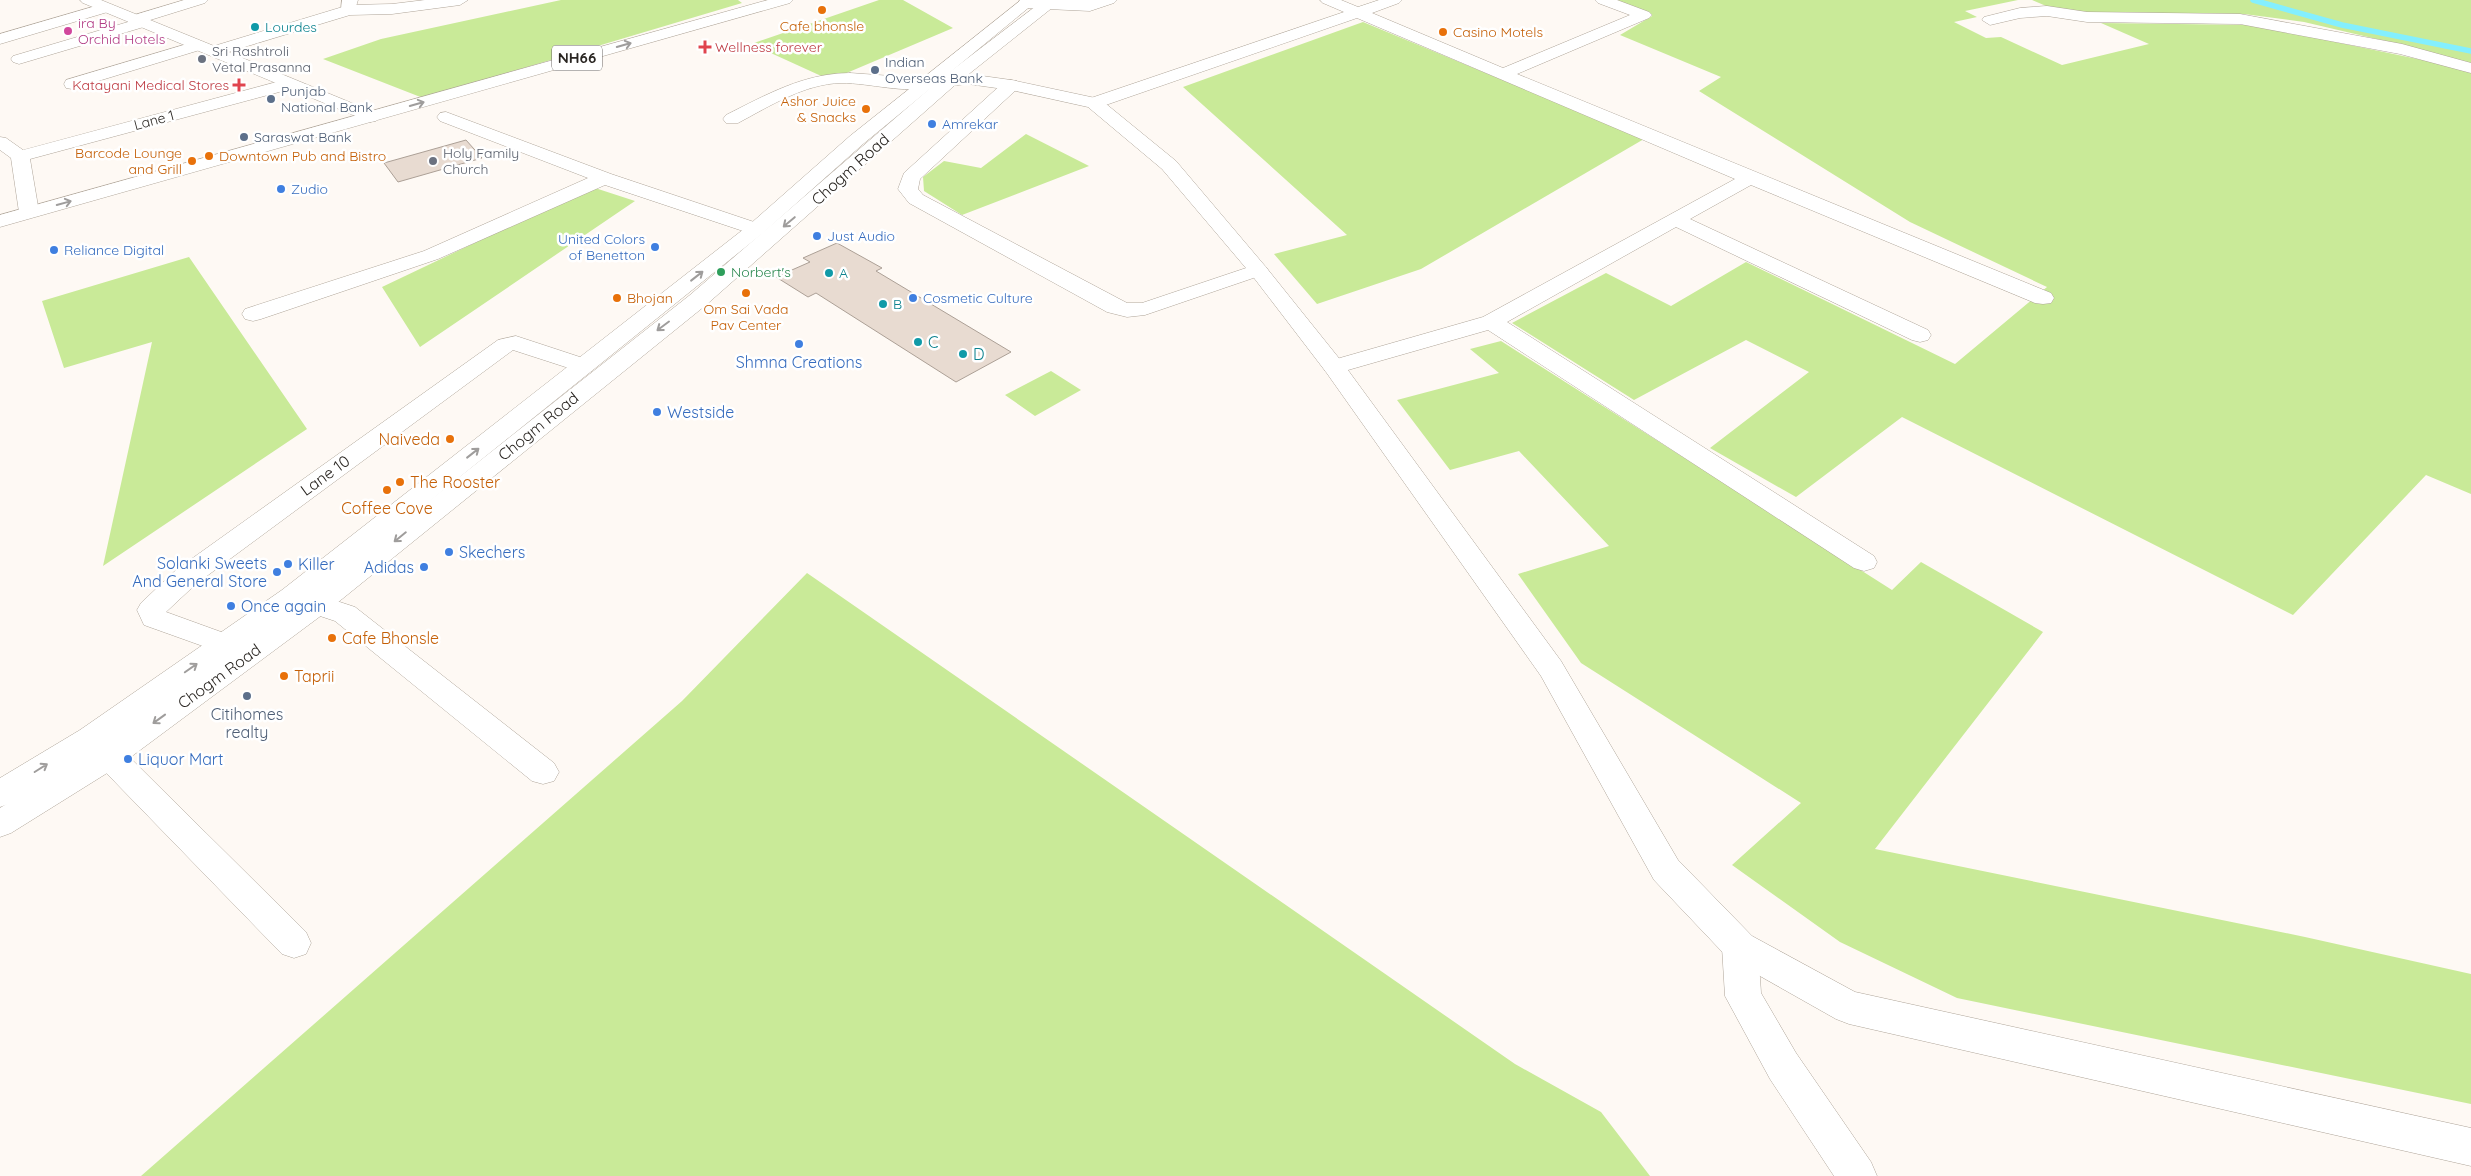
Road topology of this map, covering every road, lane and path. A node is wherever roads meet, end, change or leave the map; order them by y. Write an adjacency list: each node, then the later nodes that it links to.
1 (88, 0): 11 (main road)
2 (200, 0): 14 (main road)
3 (460, 0): 10 (main road)
4 (785, 0): 25 (main road, NH66, one-way to 4)
5 (1109, 0): 9 (main road)
6 (1328, 0): 12 (main road)
7 (1394, 0): 12 (main road)
8 (1603, 0): 19 (main road)
9 (1039, 2): 20 (main road, Chogm Road)
10 (350, 5): 16 (main road)
11 (106, 8): 14 (main road); 15 (main road)
12 (1358, 13): 19 (main road); 24 (main road)
13 (1990, 20): 18 (main road)
14 (138, 22): 16 (main road); 17 (main road)
15 (0, 39)
16 (204, 49): 21 (main road); 22 (main road)
17 (19, 59)
18 (2471, 68)
19 (1502, 74): 31 (main road)
20 (938, 82): 23 (main road); 27 (main road); 35 (main road, Chogm Road); 44 (main road, Chogm Road, one-way to 44)
21 (72, 84)
22 (288, 84): 25 (main road); 29 (main road, Lane 1)
23 (1011, 85): 24 (main road); 36 (main road)
24 (1094, 103): 36 (main road)
25 (370, 117): 32 (main road, NH66, one-way to 25)
26 (446, 117): 30 (main road)
27 (732, 119)
28 (0, 142): 29 (main road)
29 (20, 156): 32 (main road)
30 (604, 178): 35 (main road); 38 (main road)
31 (1750, 178): 33 (main road); 37 (main road)
32 (29, 212): 34 (main road, NH66)
33 (1674, 219): 39 (main road); 40 (main road)
34 (0, 220)
35 (756, 229): 41 (main road, Chogm Road, one-way to 35)
36 (1258, 270): 42 (main road)
37 (2043, 298)
38 (254, 314)
39 (1491, 322): 42 (main road); 43 (main road)
40 (1920, 335)
41 (584, 366): 44 (main road, Chogm Road, one-way to 41); 45 (main road, Lane 10)
42 (1334, 368): 51 (main road)
43 (1864, 562)
44 (304, 601): 45 (main road, Chogm Road); 46 (main road, Chogm Road, one-way to 46); 47 (main road)
45 (225, 644): 46 (main road, Chogm Road, one-way to 45)
46 (100, 747): 48 (main road, Chogm Road, one-way to 46); 49 (main road, Chogm Road); 50 (main road)
47 (543, 772)
48 (0, 794)
49 (0, 824)
50 (294, 943)
51 (1740, 947): 52 (main road); 53 (main road)
52 (2471, 1147)
53 (1857, 1176)

